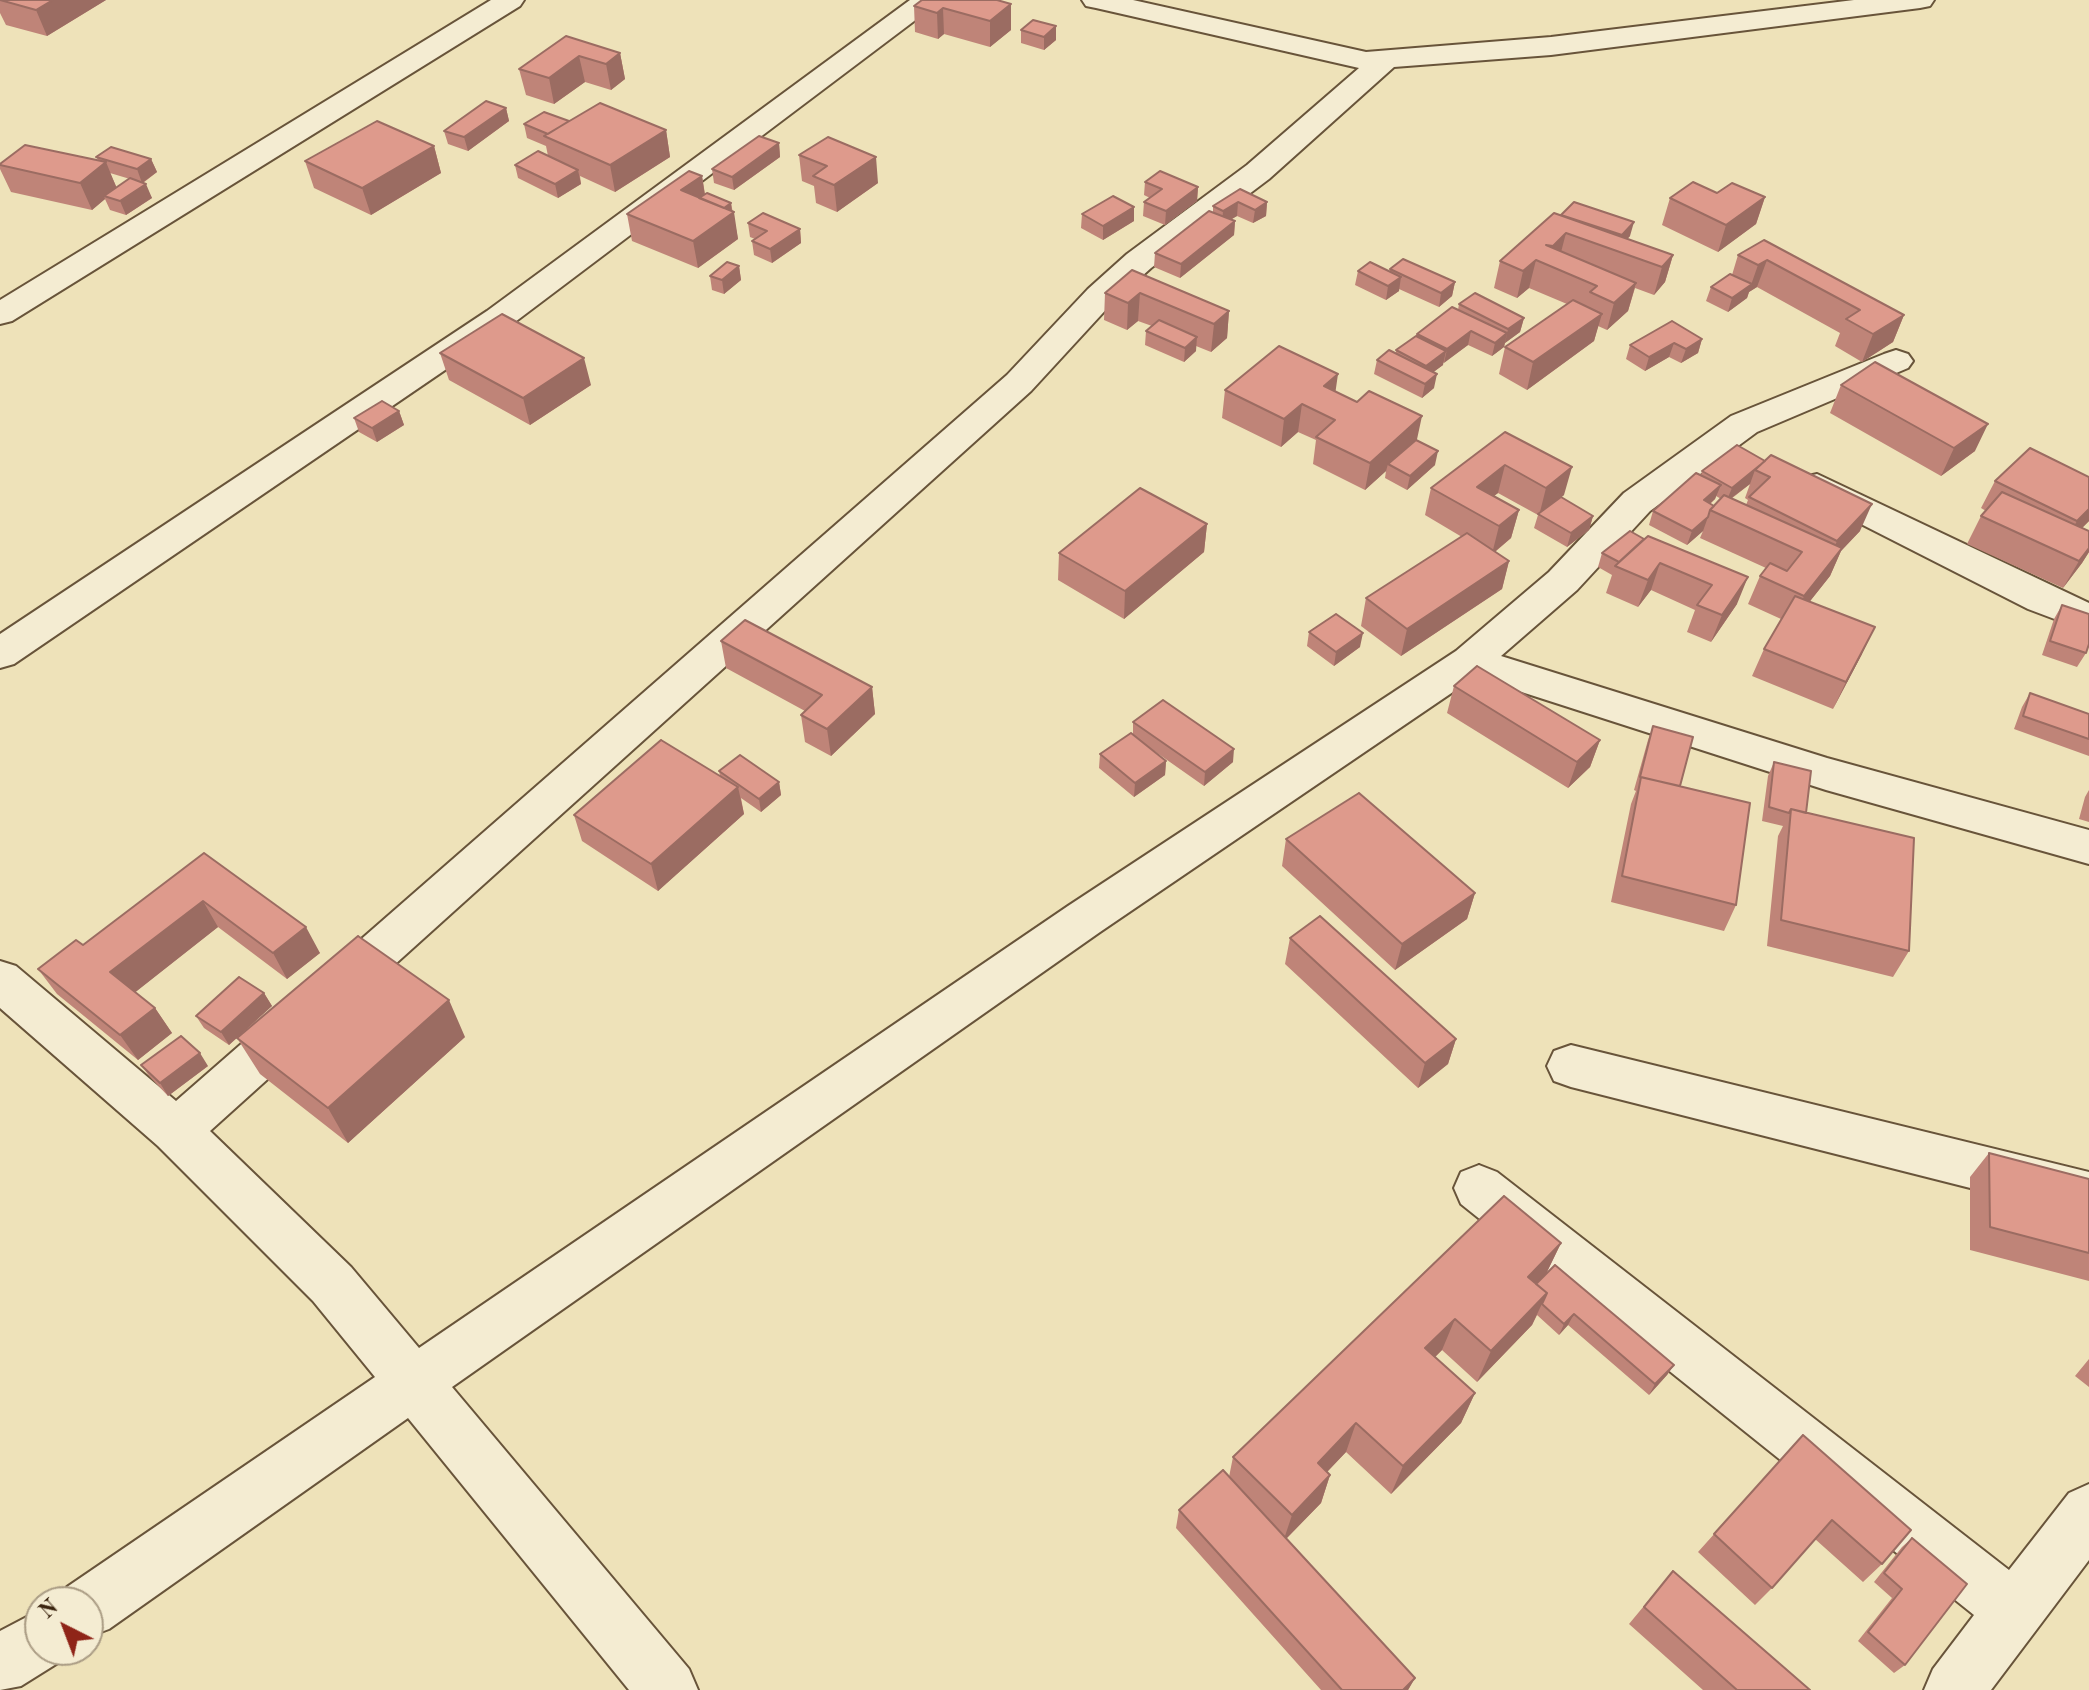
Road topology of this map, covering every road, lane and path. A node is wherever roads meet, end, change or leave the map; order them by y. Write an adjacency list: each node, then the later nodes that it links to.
1 (510, 0): 6 (street)
2 (928, 0): 10 (street)
3 (1096, 0): 5 (street)
4 (1920, 0): 5 (street)
5 (1386, 59): 15 (street)
6 (0, 314)
7 (1896, 361): 8 (street)
8 (1755, 457): 9 (street); 11 (street)
9 (2089, 618)
10 (0, 654)
11 (1470, 661): 12 (street); 18 (street)
12 (2089, 847)
13 (0, 980): 15 (street)
14 (1571, 1066): 17 (street)
15 (176, 1131): 18 (street)
16 (1479, 1188): 21 (street)
17 (2089, 1195)
18 (415, 1384): 20 (street); 24 (street)
19 (2089, 1513): 21 (street)
20 (104, 1597)
21 (2015, 1611): 25 (street)
22 (24, 1650): 23 (street)
23 (0, 1665)
24 (668, 1690)
25 (1954, 1690)

